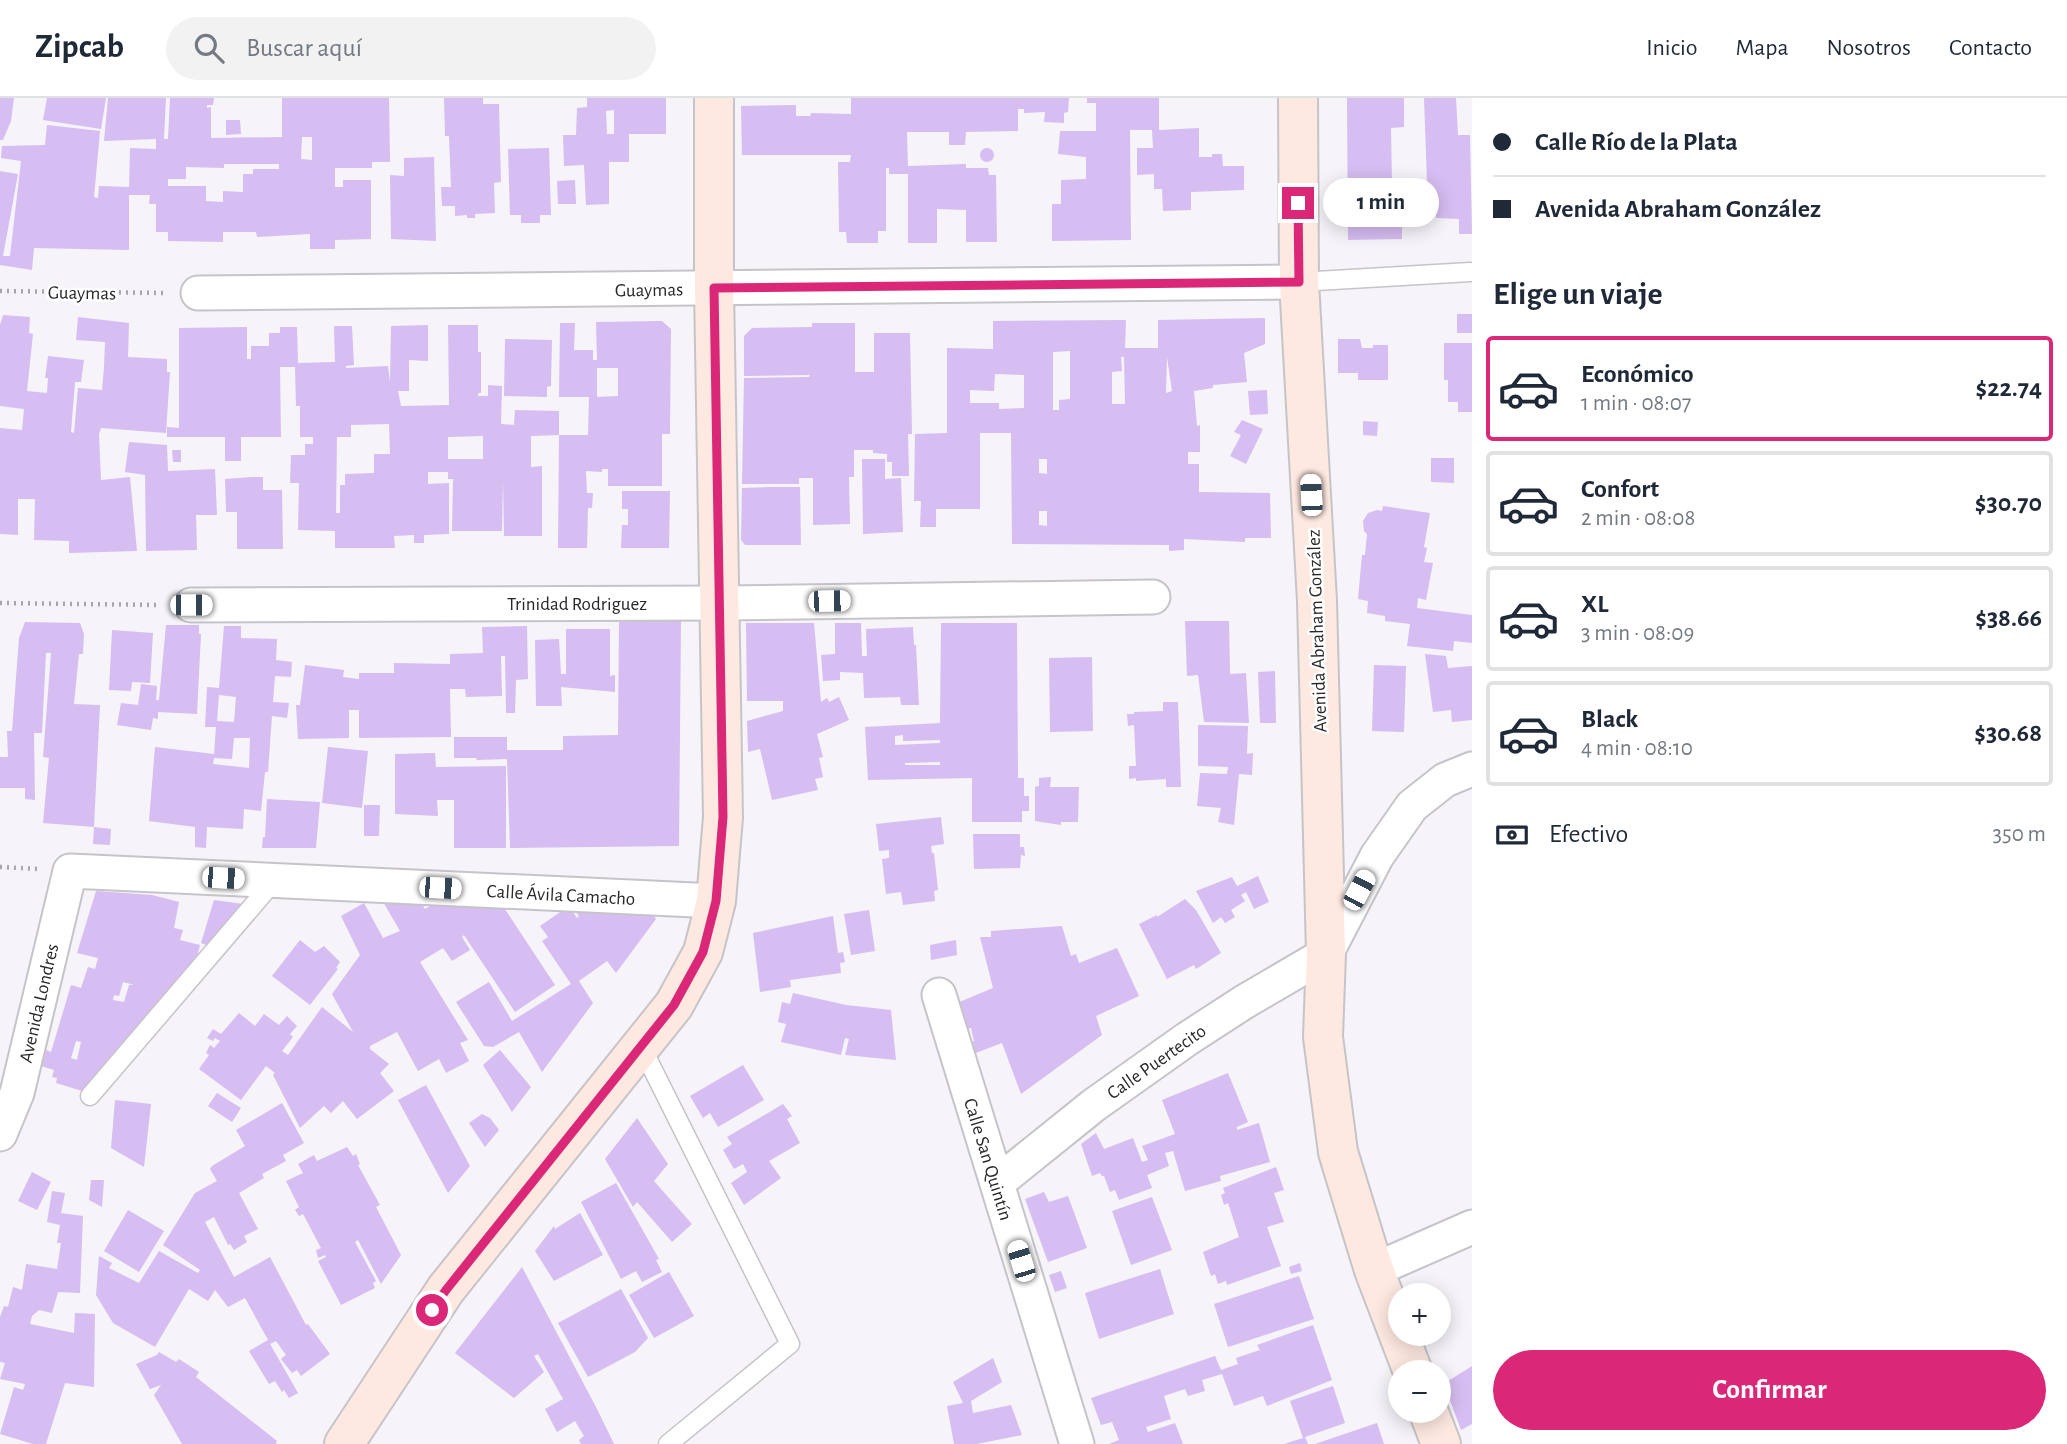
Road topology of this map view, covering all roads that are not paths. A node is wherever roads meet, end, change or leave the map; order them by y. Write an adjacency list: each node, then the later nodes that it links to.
1 (715, 98): 5 (main road)
2 (1298, 98): 4 (main road, Avenida Abraham González)
3 (1470, 272): 4 (lane)
4 (1299, 282): 5 (street, Guaymas); 14 (main road, Avenida Abraham González)
5 (714, 288): 6 (street, Guaymas); 8 (main road)
6 (198, 293)
7 (1153, 597): 8 (street, Trinidad Rodriguez)
8 (721, 603): 9 (street, Trinidad Rodriguez); 13 (main road)
9 (191, 605)
10 (1472, 769): 14 (street)
11 (70, 871): 12 (street, Calle Ávila Camacho); 18 (street, Avenida Londres)
12 (274, 881): 13 (street, Calle Ávila Camacho); 17 (lane)
13 (716, 901): 16 (main road)
14 (1326, 954): 19 (street, Calle Puertecito); 21 (main road, Avenida Abraham González)
15 (939, 995): 19 (street, Calle San Quintín)
16 (641, 1046): 24 (main road); 25 (lane)
17 (90, 1096)
18 (0, 1134)
19 (997, 1183): 26 (street, Calle San Quintín)
20 (1472, 1227): 21 (street)
21 (1374, 1270): 22 (main road, Avenida Abraham González)
22 (1408, 1360)
23 (1433, 1423): 27 (main road)
24 (344, 1444)
25 (668, 1444)
26 (1077, 1444)
27 (1441, 1444)

